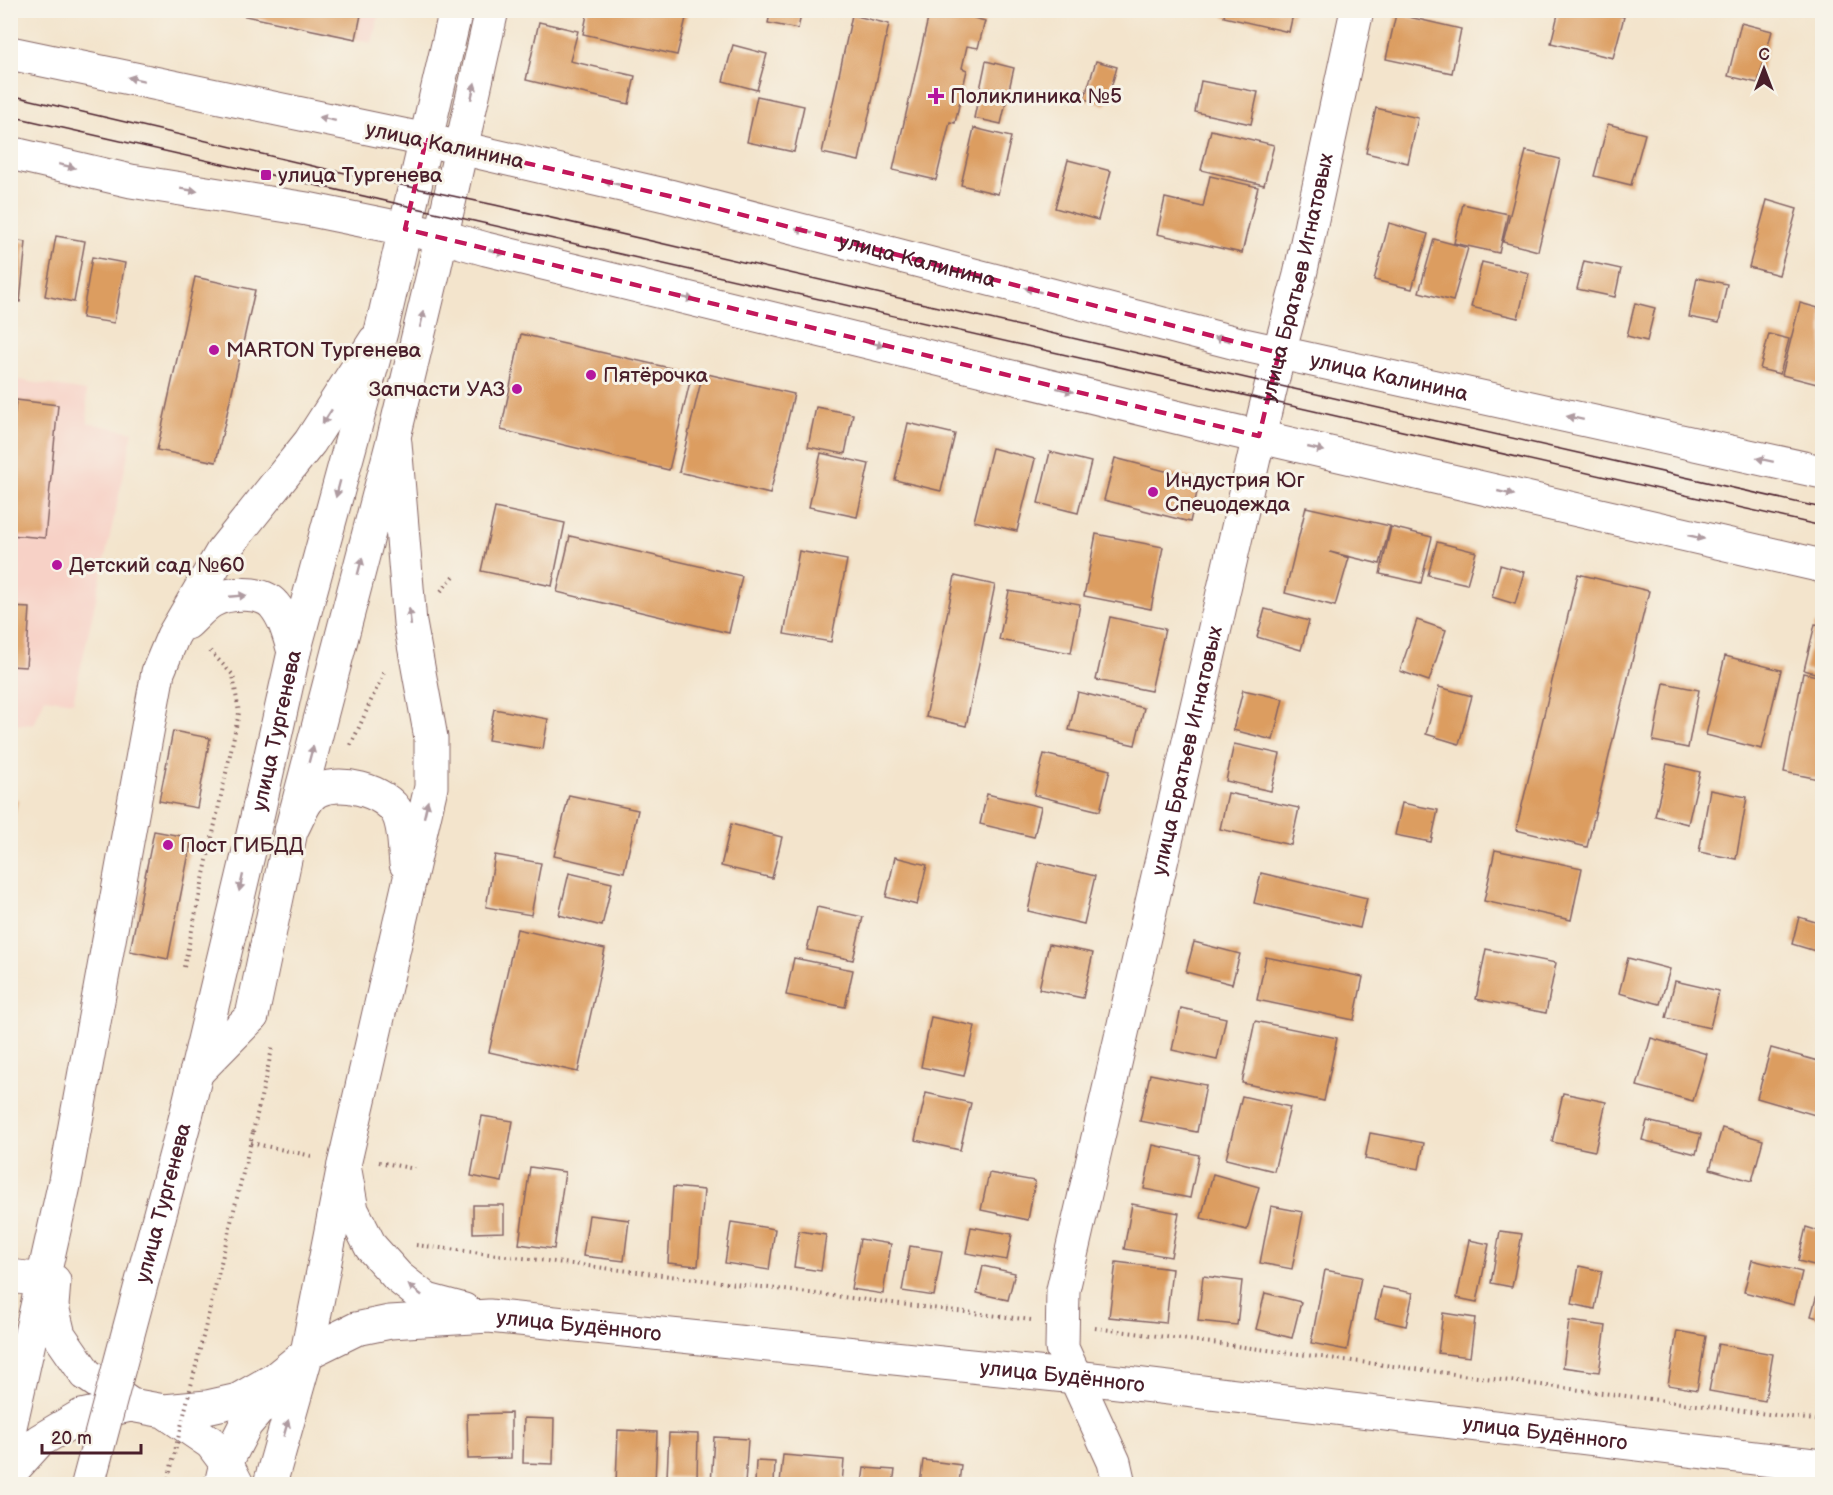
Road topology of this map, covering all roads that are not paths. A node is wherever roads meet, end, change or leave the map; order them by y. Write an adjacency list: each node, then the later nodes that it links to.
1 (456, 10): 5 (main road, улица Тургенева)
2 (492, 10): 6 (main road, улица Тургенева, one-way to 2)
3 (1357, 10): 11 (main road, улица Братьев Игнатовых)
4 (10, 53): 5 (main road, улица Калинина, one-way to 4)
5 (426, 140): 6 (main road, улица Калинина); 8 (main road, улица Тургенева)
6 (460, 148): 9 (main road, улица Тургенева); 11 (main road, улица Калинина, one-way to 6)
7 (10, 153): 8 (main road, one-way to 8)
8 (405, 229): 9 (main road); 10 (main road, улица Тургенева)
9 (440, 236): 12 (main road, one-way to 12); 13 (main road, улица Тургенева, one-way to 9)
10 (381, 332): 16 (main road, one-way to 16); 17 (main road, улица Тургенева, one-way to 17)
11 (1279, 353): 12 (main road, улица Братьев Игнатовых); 14 (main road, улица Калинина, one-way to 11)
12 (1259, 436): 15 (main road, one-way to 15); 27 (main road, улица Братьев Игнатовых)
13 (394, 437): 18 (main road, улица Тургенева, one-way to 13); 19 (main road, one-way to 13)
14 (1822, 472)
15 (1822, 566)
16 (169, 644): 17 (main road, one-way to 17); 22 (main road)
17 (294, 652): 20 (main road, улица Тургенева, one-way to 20)
18 (291, 831): 19 (main road); 20 (main road, улица Тургенева)
19 (408, 887): 21 (main road)
20 (196, 1073): 34 (main road, улица Тургенева, bridge)
21 (328, 1160): 25 (main road, one-way to 21); 26 (main road)
22 (64, 1182): 24 (main road); 28 (main road)
23 (10, 1276): 24 (main road)
24 (43, 1280): 30 (main road)
25 (489, 1316): 26 (main road, улица Будённого); 27 (main road, улица Будённого)
26 (307, 1353): 29 (main road); 33 (main road); 35 (main road, one-way to 26)
27 (1076, 1377): 31 (main road, улица Будённого); 36 (main road, улица Братьев Игнатовых)
28 (131, 1405): 29 (main road); 32 (main road)
29 (164, 1412): 33 (main road)
30 (10, 1427)
31 (1822, 1466)
32 (10, 1473)
33 (228, 1477)
34 (88, 1485)
35 (270, 1485)
36 (1119, 1485)

